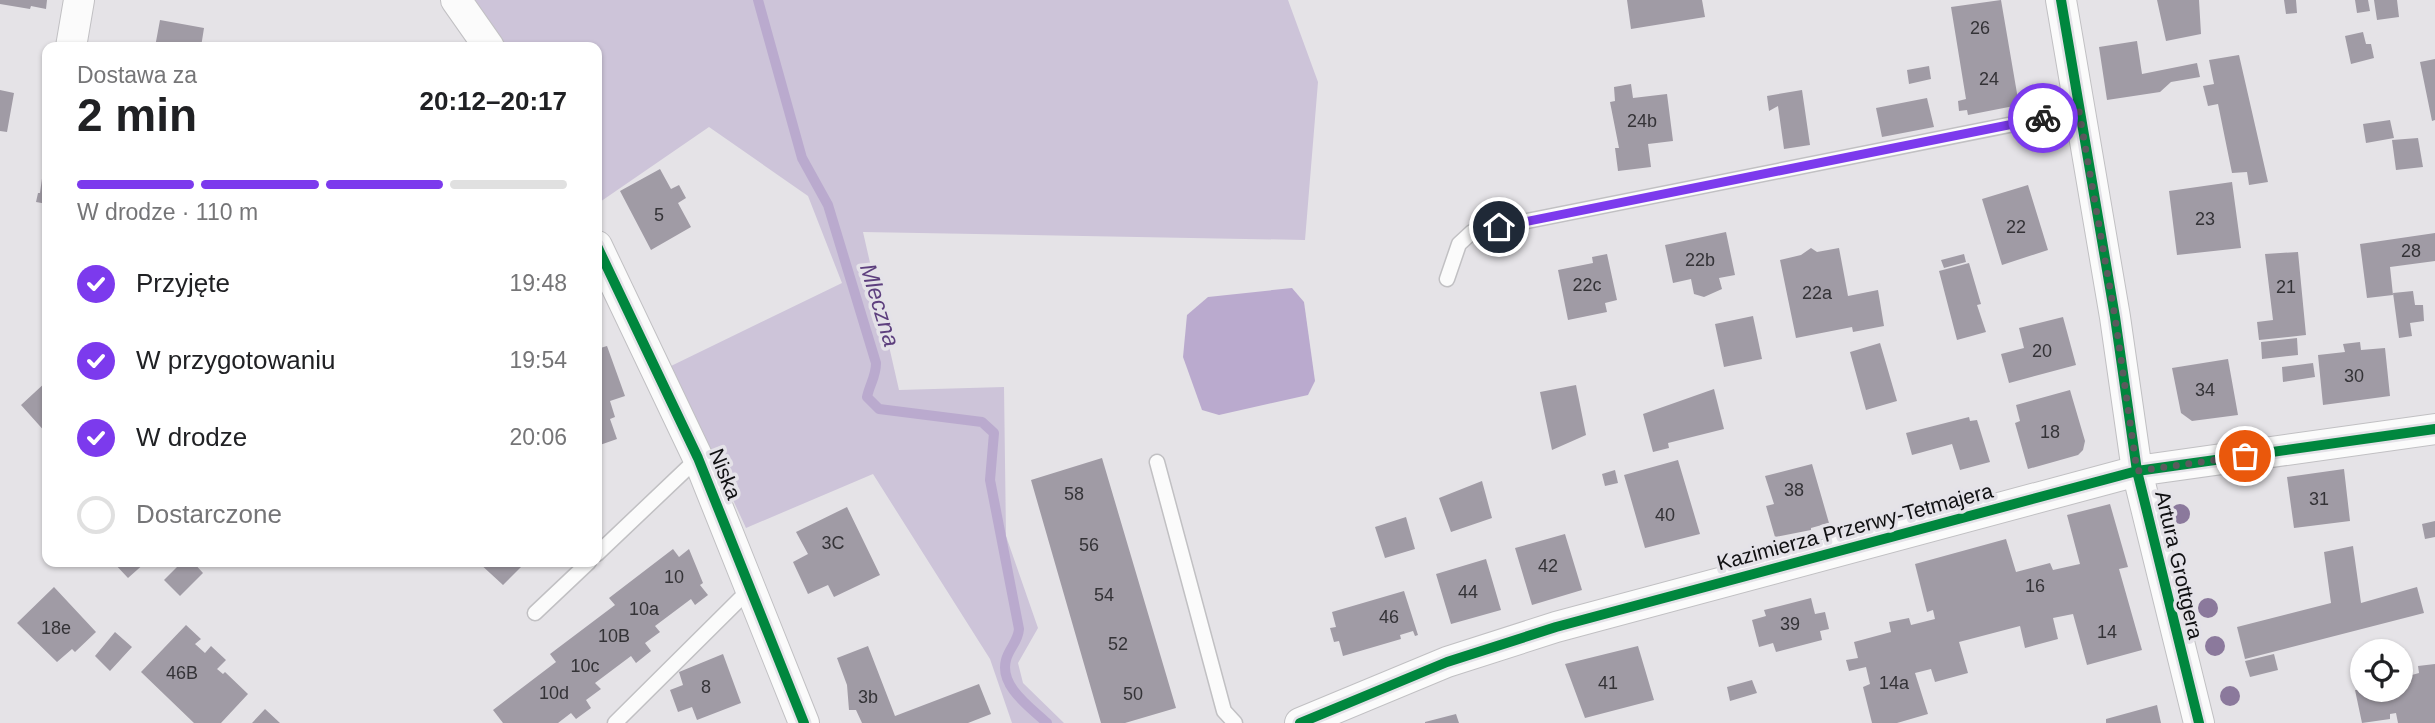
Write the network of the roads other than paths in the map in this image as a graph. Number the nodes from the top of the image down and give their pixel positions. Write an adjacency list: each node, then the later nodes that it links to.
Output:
1 (79, 0): 4 (street)
2 (456, 0): 5 (street)
3 (2060, 0): 6 (street, Artura Grottgera)
4 (72, 42)
5 (485, 42)
6 (2079, 111): 8 (lane); 12 (street, Artura Grottgera)
7 (602, 256): 10 (street, Niska)
8 (1447, 279)
9 (2435, 429): 12 (street, Kazimierza Przerwy-Tetmajera)
10 (698, 458): 13 (lane); 15 (street, Niska)
11 (1157, 461): 19 (lane)
12 (2137, 471): 20 (street, Kazimierza Przerwy-Tetmajera); 21 (street, Artura Grottgera)
13 (602, 549)
14 (584, 567): 16 (lane)
15 (749, 590): 17 (lane); 18 (street, Niska)
16 (535, 613)
17 (615, 723)
18 (804, 723)
19 (1235, 723)
20 (1300, 723)
21 (2199, 723)

